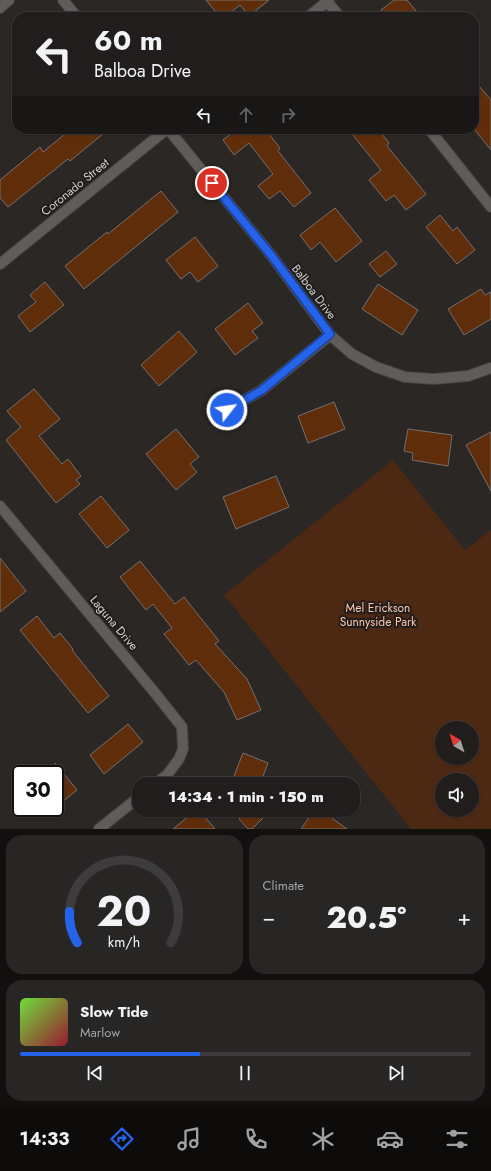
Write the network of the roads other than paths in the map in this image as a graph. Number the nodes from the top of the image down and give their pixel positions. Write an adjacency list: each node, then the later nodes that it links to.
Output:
1 (9, 0): 4 (street)
2 (63, 0): 5 (street)
3 (327, 0): 6 (street); 7 (street)
4 (0, 8)
5 (73, 12)
6 (314, 12)
7 (336, 12)
8 (161, 134): 12 (street, Coronado Street)
9 (171, 134): 13 (street, Balboa Drive)
10 (433, 134): 11 (street)
11 (491, 207)
12 (0, 264)
13 (330, 334): 14 (street, Balboa Drive); 15 (street)
14 (491, 368)
15 (227, 410)
16 (2, 512): 17 (street, Laguna Drive)
17 (163, 777)
18 (132, 803): 19 (street)
19 (100, 829)

